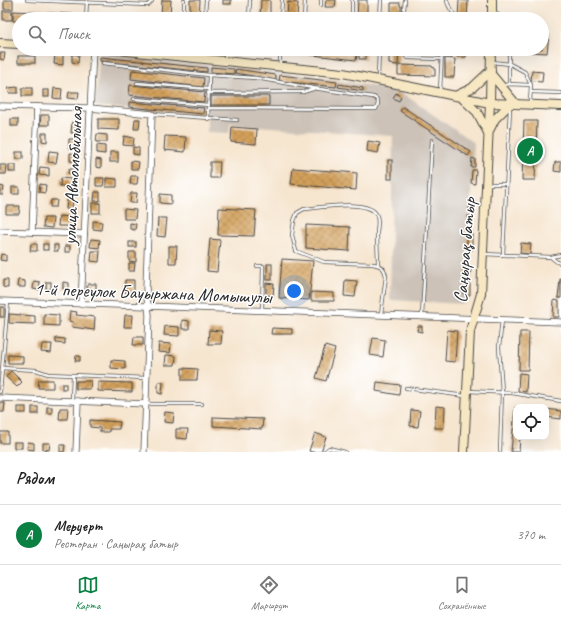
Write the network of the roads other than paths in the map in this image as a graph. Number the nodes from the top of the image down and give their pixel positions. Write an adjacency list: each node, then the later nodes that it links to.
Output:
1 (27, 0): 14 (lane)
2 (152, 0): 16 (lane)
3 (184, 0): 20 (lane)
4 (206, 0): 21 (lane)
5 (250, 0): 22 (lane)
6 (282, 0): 23 (lane)
7 (305, 0): 24 (lane)
8 (321, 0): 17 (lane)
9 (352, 0): 25 (lane)
10 (381, 0): 26 (lane)
11 (405, 0): 27 (lane)
12 (448, 0): 28 (lane)
13 (492, 0): 18 (street)
14 (59, 1): 15 (lane)
15 (87, 2): 16 (lane); 19 (lane)
16 (108, 2)
17 (321, 5)
18 (492, 9): 29 (lane)
19 (86, 12)
20 (184, 12)
21 (205, 12)
22 (249, 12)
23 (282, 12)
24 (304, 12)
25 (352, 12)
26 (380, 12)
27 (404, 12)
28 (452, 12)
29 (495, 12)
30 (0, 43): 31 (street)
31 (12, 44)
32 (93, 56): 65 (street, улица Автомобильная)
33 (206, 56): 43 (street)
34 (280, 56): 43 (lane)
35 (379, 56): 46 (lane)
36 (406, 56): 40 (lane)
37 (441, 56): 40 (lane)
38 (491, 56): 44 (street, Саңырақ батыр)
39 (509, 56): 42 (lane)
40 (441, 59): 54 (lane)
41 (103, 64): 45 (lane)
42 (510, 64): 44 (lane); 48 (lane); 49 (lane)
43 (280, 66): 46 (street)
44 (491, 68): 50 (street); 56 (street); 58 (street, Саңырақ батыр)
45 (208, 75): 51 (lane); 52 (lane)
46 (378, 80): 54 (street)
47 (136, 83): 52 (lane)
48 (509, 84): 49 (lane); 50 (lane)
49 (531, 85): 53 (lane)
50 (501, 87): 59 (street)
51 (313, 88): 52 (lane); 62 (lane)
52 (208, 91): 62 (lane)
53 (531, 92): 55 (lane); 60 (lane)
54 (440, 93): 56 (street)
55 (561, 93)
56 (458, 97): 58 (street); 69 (street)
57 (134, 99): 62 (lane)
58 (490, 103): 59 (street); 69 (street, Саңырақ батыр)
59 (513, 104): 60 (street); 69 (street); 72 (lane)
60 (530, 105): 63 (street)
61 (0, 106): 64 (street)
62 (209, 106): 67 (lane)
63 (561, 106)
64 (37, 107): 65 (street); 74 (street)
65 (90, 108): 66 (street); 75 (street, улица Автомобильная)
66 (152, 114): 67 (lane); 86 (street)
67 (208, 119): 68 (lane)
68 (237, 120)
69 (488, 134): 71 (street, Саңырақ батыр)
70 (432, 140): 89 (lane)
71 (486, 184): 72 (lane); 76 (street, Саңырақ батыр)
72 (506, 184): 77 (lane)
73 (0, 231): 74 (street)
74 (32, 232): 75 (street)
75 (84, 234): 85 (street, улица Автомобильная)
76 (482, 254): 77 (lane); 90 (street, Саңырақ батыр)
77 (502, 255): 79 (lane)
78 (561, 255): 79 (lane)
79 (552, 257): 80 (lane)
80 (561, 263)
81 (378, 265): 81 (lane); 88 (lane)
82 (257, 266): 87 (lane)
83 (0, 301): 84 (street, 1-й переулок Бауыржана Момышулы)
84 (8, 302): 85 (street, 1-й переулок Бауыржана Момышулы); 93 (lane)
85 (81, 304): 86 (street, 1-й переулок Бауыржана Момышулы)
86 (147, 306): 87 (street, 1-й переулок Бауыржана Момышулы); 95 (street)
87 (262, 310): 88 (street, 1-й переулок Бауыржана Момышулы)
88 (381, 315): 89 (street, 1-й переулок Бауыржана Момышулы)
89 (422, 317): 90 (street, 1-й переулок Бауыржана Момышулы)
90 (474, 319): 91 (street); 99 (street, Саңырақ батыр)
91 (502, 320): 92 (street); 98 (lane)
92 (561, 322)
93 (2, 368): 94 (lane); 97 (lane)
94 (73, 375): 95 (lane); 101 (lane)
95 (147, 378): 103 (street)
96 (406, 388): 99 (lane)
97 (0, 392)
98 (502, 392): 99 (lane); 102 (lane); 105 (lane)
99 (468, 393): 110 (street, Саңырақ батыр)
100 (0, 398): 101 (street)
101 (75, 401): 103 (street); 106 (street)
102 (561, 401)
103 (146, 404): 104 (lane); 107 (street)
104 (202, 404)
105 (500, 450)
106 (76, 452)
107 (144, 452)
108 (324, 452): 109 (lane)
109 (345, 452)
110 (464, 452)

